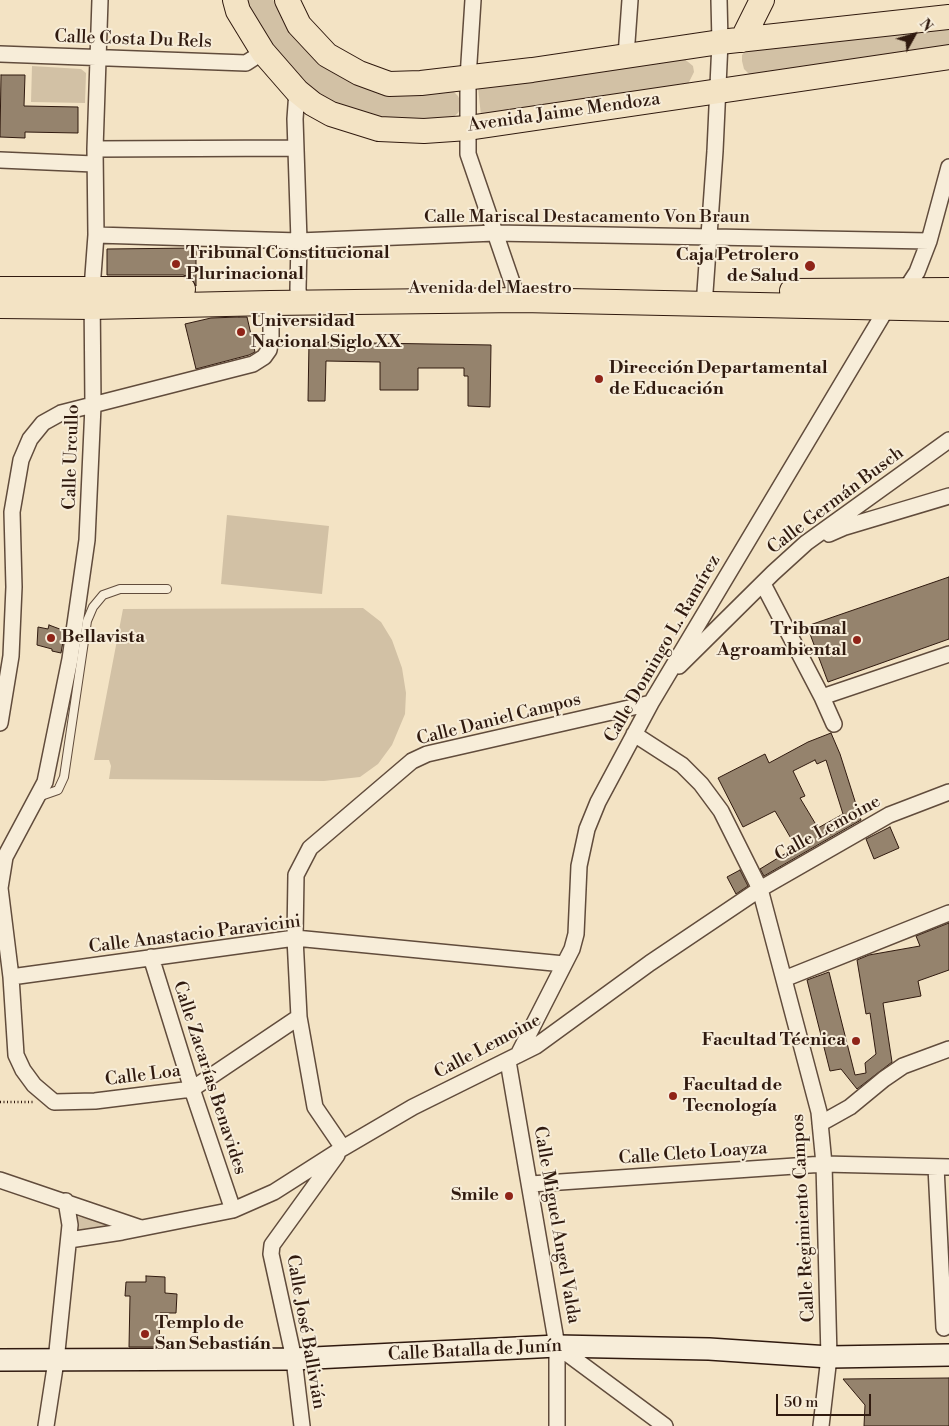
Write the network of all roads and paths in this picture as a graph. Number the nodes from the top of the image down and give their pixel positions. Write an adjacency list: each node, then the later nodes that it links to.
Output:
1 (100, 0): 14 (street, Calle Urcullo)
2 (235, 0): 10 (main road, Avenida Jaime Mendoza)
3 (287, 0): 15 (main road)
4 (473, 0): 15 (street)
5 (630, 0): 12 (street)
6 (719, 0): 9 (street)
7 (762, 0): 9 (main road)
8 (949, 17): 9 (main road)
9 (731, 41): 12 (main road); 17 (street)
10 (263, 52): 14 (street, Calle Costa Du Rels); 16 (main road, Avenida Jaime Mendoza)
11 (0, 54): 14 (street, Calle Costa Du Rels)
12 (626, 56): 15 (main road)
13 (949, 57): 17 (main road, Avenida Jaime Mendoza)
14 (97, 58): 20 (street, Calle Urcullo)
15 (468, 78): 18 (street)
16 (297, 90): 18 (main road, Avenida Jaime Mendoza); 19 (street)
17 (716, 92): 18 (main road, Avenida Jaime Mendoza); 25 (street)
18 (468, 128): 23 (street)
19 (296, 148): 20 (street); 26 (street)
20 (94, 157): 21 (street); 24 (street, Calle Urcullo)
21 (0, 160)
22 (949, 167): 27 (street, Calle Domingo L. Ramírez)
23 (495, 233): 25 (street, Calle Mariscal Destacamento Von Braun); 26 (street, Calle Mariscal Destacamento Von Braun); 32 (street)
24 (96, 236): 26 (street, Calle Mariscal Destacamento Von Braun); 34 (street, Calle Urcullo)
25 (708, 236): 27 (street, Calle Mariscal Destacamento Von Braun); 31 (street)
26 (299, 241): 33 (street)
27 (929, 241): 29 (street, Calle Domingo L. Ramírez)
28 (0, 289): 34 (main road, Avenida del Maestro)
29 (906, 290): 30 (main road, Avenida del Maestro); 31 (main road, Avenida del Maestro); 37 (street, Calle Domingo L. Ramírez)
30 (949, 290)
31 (705, 292): 32 (main road, Avenida del Maestro)
32 (517, 294): 33 (main road, Avenida del Maestro); 37 (main road, Avenida del Maestro)
33 (299, 296): 34 (main road, Avenida del Maestro); 35 (main road, Avenida del Maestro)
34 (92, 298): 35 (main road, Avenida del Maestro); 36 (main road, Avenida del Maestro); 39 (street, Calle Urcullo)
35 (271, 303): 39 (street)
36 (0, 306)
37 (887, 308): 38 (main road, Avenida del Maestro); 47 (street, Calle Domingo L. Ramírez)
38 (949, 308)
39 (93, 406): 42 (street); 54 (street, Calle Urcullo)
40 (949, 440): 43 (street, Calle Germán Busch)
41 (949, 496): 43 (street)
42 (6, 513): 50 (street)
43 (806, 543): 44 (street, Calle Germán Busch)
44 (763, 584): 47 (street, Calle Germán Busch); 48 (street)
45 (167, 589): 54 (lane)
46 (949, 654): 48 (street)
47 (664, 681): 49 (street, Calle Domingo L. Ramírez)
48 (822, 697): 51 (street)
49 (651, 703): 52 (street, Calle Domingo L. Ramírez); 58 (street, Calle Daniel Campos)
50 (0, 723)
51 (834, 724)
52 (634, 734): 55 (street, Calle Regimiento Campos); 60 (street, Calle Domingo L. Ramírez)
53 (949, 792): 55 (street, Calle Lemoine)
54 (36, 798): 56 (street, Calle Urcullo)
55 (760, 889): 62 (street, Calle Regimiento Campos); 65 (street, Calle Lemoine)
56 (1, 903): 61 (street, Calle Urcullo)
57 (949, 913): 62 (street)
58 (295, 938): 59 (street, Calle Anastacio Paravicini); 60 (street, Calle Anastacio Paravicini); 63 (street, Calle Daniel Campos)
59 (151, 957): 61 (street, Calle Anastacio Paravicini); 66 (street, Calle Zacarías Benavides)
60 (564, 964): 65 (street, Calle Domingo L. Ramírez)
61 (11, 977): 68 (street, Calle Urcullo)
62 (784, 979): 69 (street, Calle Regimiento Campos)
63 (298, 1017): 66 (street, Calle Loa); 70 (street, Calle Daniel Campos)
64 (949, 1049): 69 (street)
65 (513, 1058): 70 (street, Calle Lemoine); 74 (street, Calle Miguel Angel Valda)
66 (192, 1089): 68 (street, Calle Loa); 77 (street, Calle Zacarías Benavides)
67 (0, 1102): 68 (path)
68 (54, 1102)
69 (820, 1123): 71 (street, Calle Regimiento Campos)
70 (342, 1148): 75 (street, Calle Lemoine); 78 (street, Calle José Ballivián)
71 (824, 1164): 72 (street, Calle Cleto Loayza); 74 (street, Calle Cleto Loayza); 84 (street, Calle Regimiento Campos)
72 (943, 1167): 81 (street)
73 (0, 1180): 76 (street)
74 (531, 1184): 82 (street, Calle Miguel Angel Valda)
75 (274, 1192): 77 (street, Calle Lemoine); 78 (street)
76 (66, 1202): 79 (street); 80 (street)
77 (232, 1210): 79 (street, Calle Lemoine)
78 (293, 1216): 85 (street, Calle José Ballivián)
79 (141, 1228): 80 (street, Calle Lemoine)
80 (69, 1240): 87 (street)
81 (944, 1328)
82 (557, 1346): 84 (main road, Calle Batalla de Junín); 85 (main road, Calle Batalla de Junín); 90 (street, Calle Miguel Angel Valda); 91 (street)
83 (949, 1355): 84 (main road, Calle Batalla de Junín)
84 (829, 1357): 92 (street, Calle Regimiento Campos)
85 (294, 1359): 87 (main road, Calle Batalla de Junín); 89 (street, Calle José Ballivián)
86 (0, 1360): 87 (main road, Calle Batalla de Junín)
87 (56, 1360): 88 (street)
88 (46, 1426)
89 (302, 1426)
90 (557, 1426)
91 (665, 1426)
92 (821, 1426)

